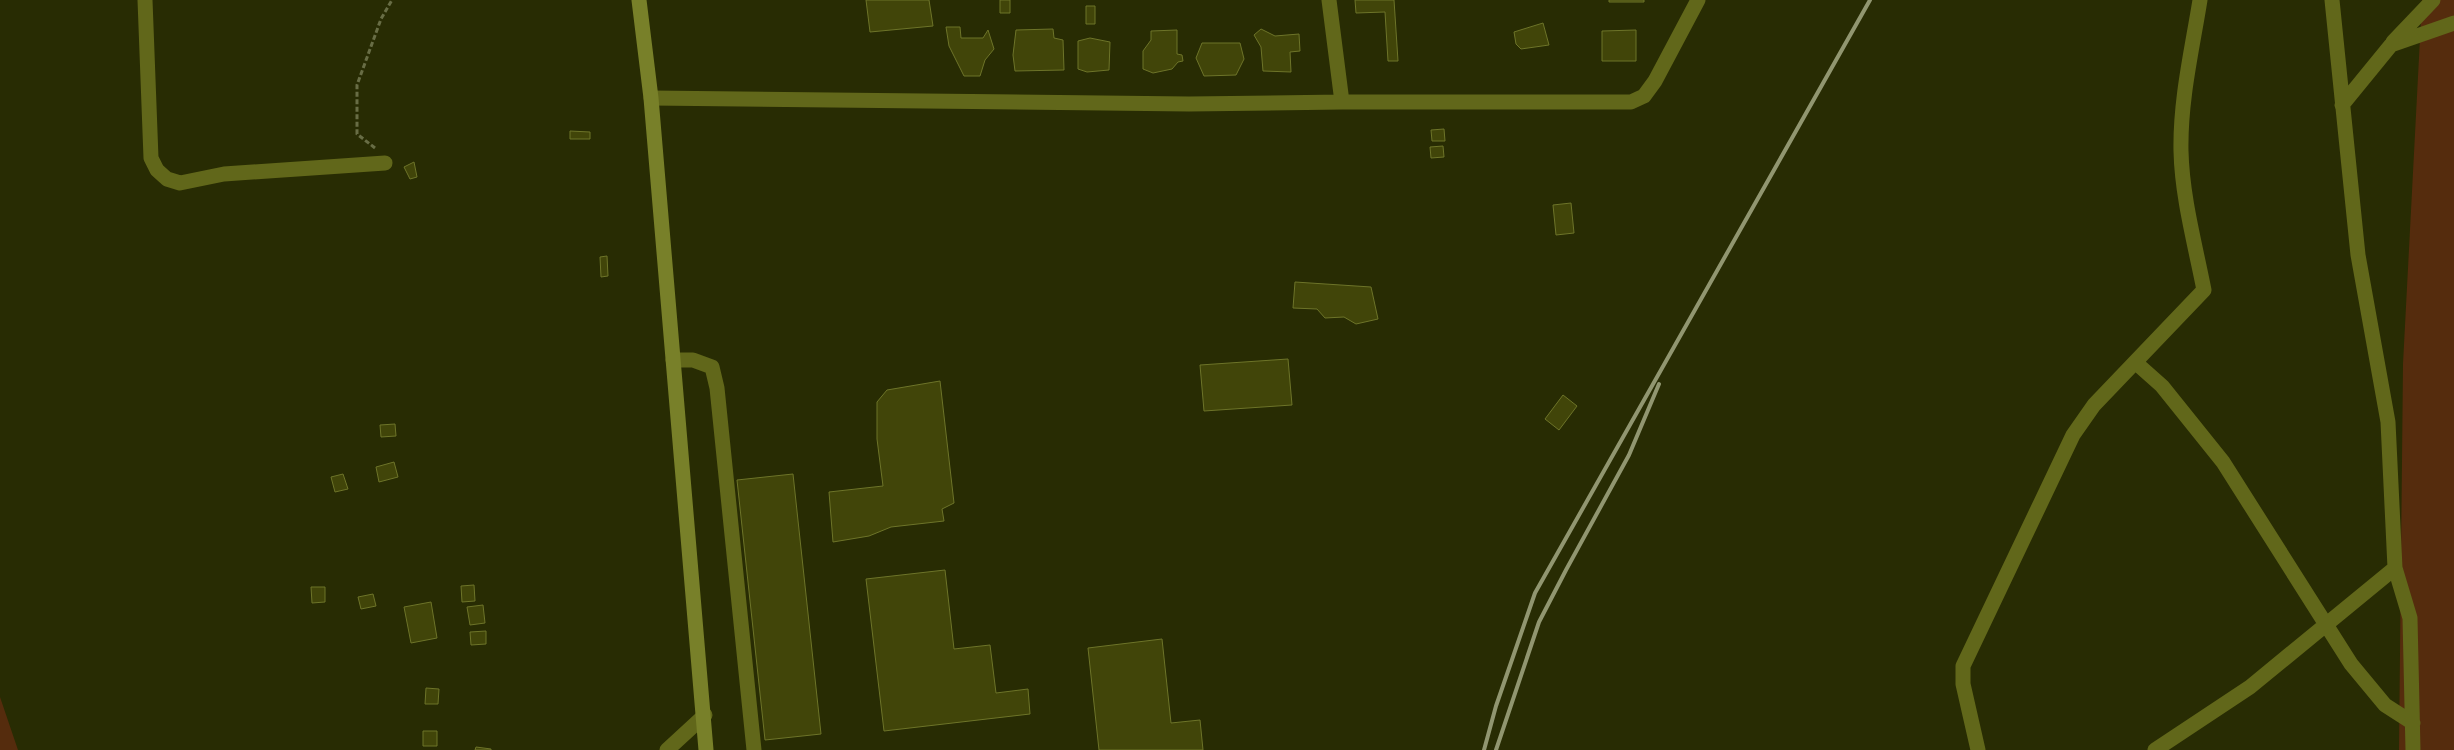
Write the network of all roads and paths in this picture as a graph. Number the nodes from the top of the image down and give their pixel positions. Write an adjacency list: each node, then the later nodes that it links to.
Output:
1 (145, 0): 14 (street)
2 (392, 0): 14 (path)
3 (639, 0): 11 (main road)
4 (1329, 0): 12 (street)
5 (1698, 0): 12 (street)
6 (2200, 0): 16 (street)
7 (2332, 0): 13 (street)
8 (2433, 0): 10 (street)
9 (2454, 23): 10 (street)
10 (2391, 45): 13 (street)
11 (650, 98): 12 (street); 15 (main road)
12 (1342, 102)
13 (2342, 105): 17 (street)
14 (385, 163)
15 (673, 360): 19 (main road); 23 (street)
16 (2135, 362): 18 (street); 24 (street)
17 (2395, 568): 18 (street); 20 (street)
18 (2326, 624): 20 (street); 25 (street)
19 (704, 715): 21 (street); 22 (main road)
20 (2413, 723): 26 (street)
21 (667, 750)
22 (706, 750)
23 (754, 750)
24 (1978, 750)
25 (2155, 750)
26 (2413, 750)

